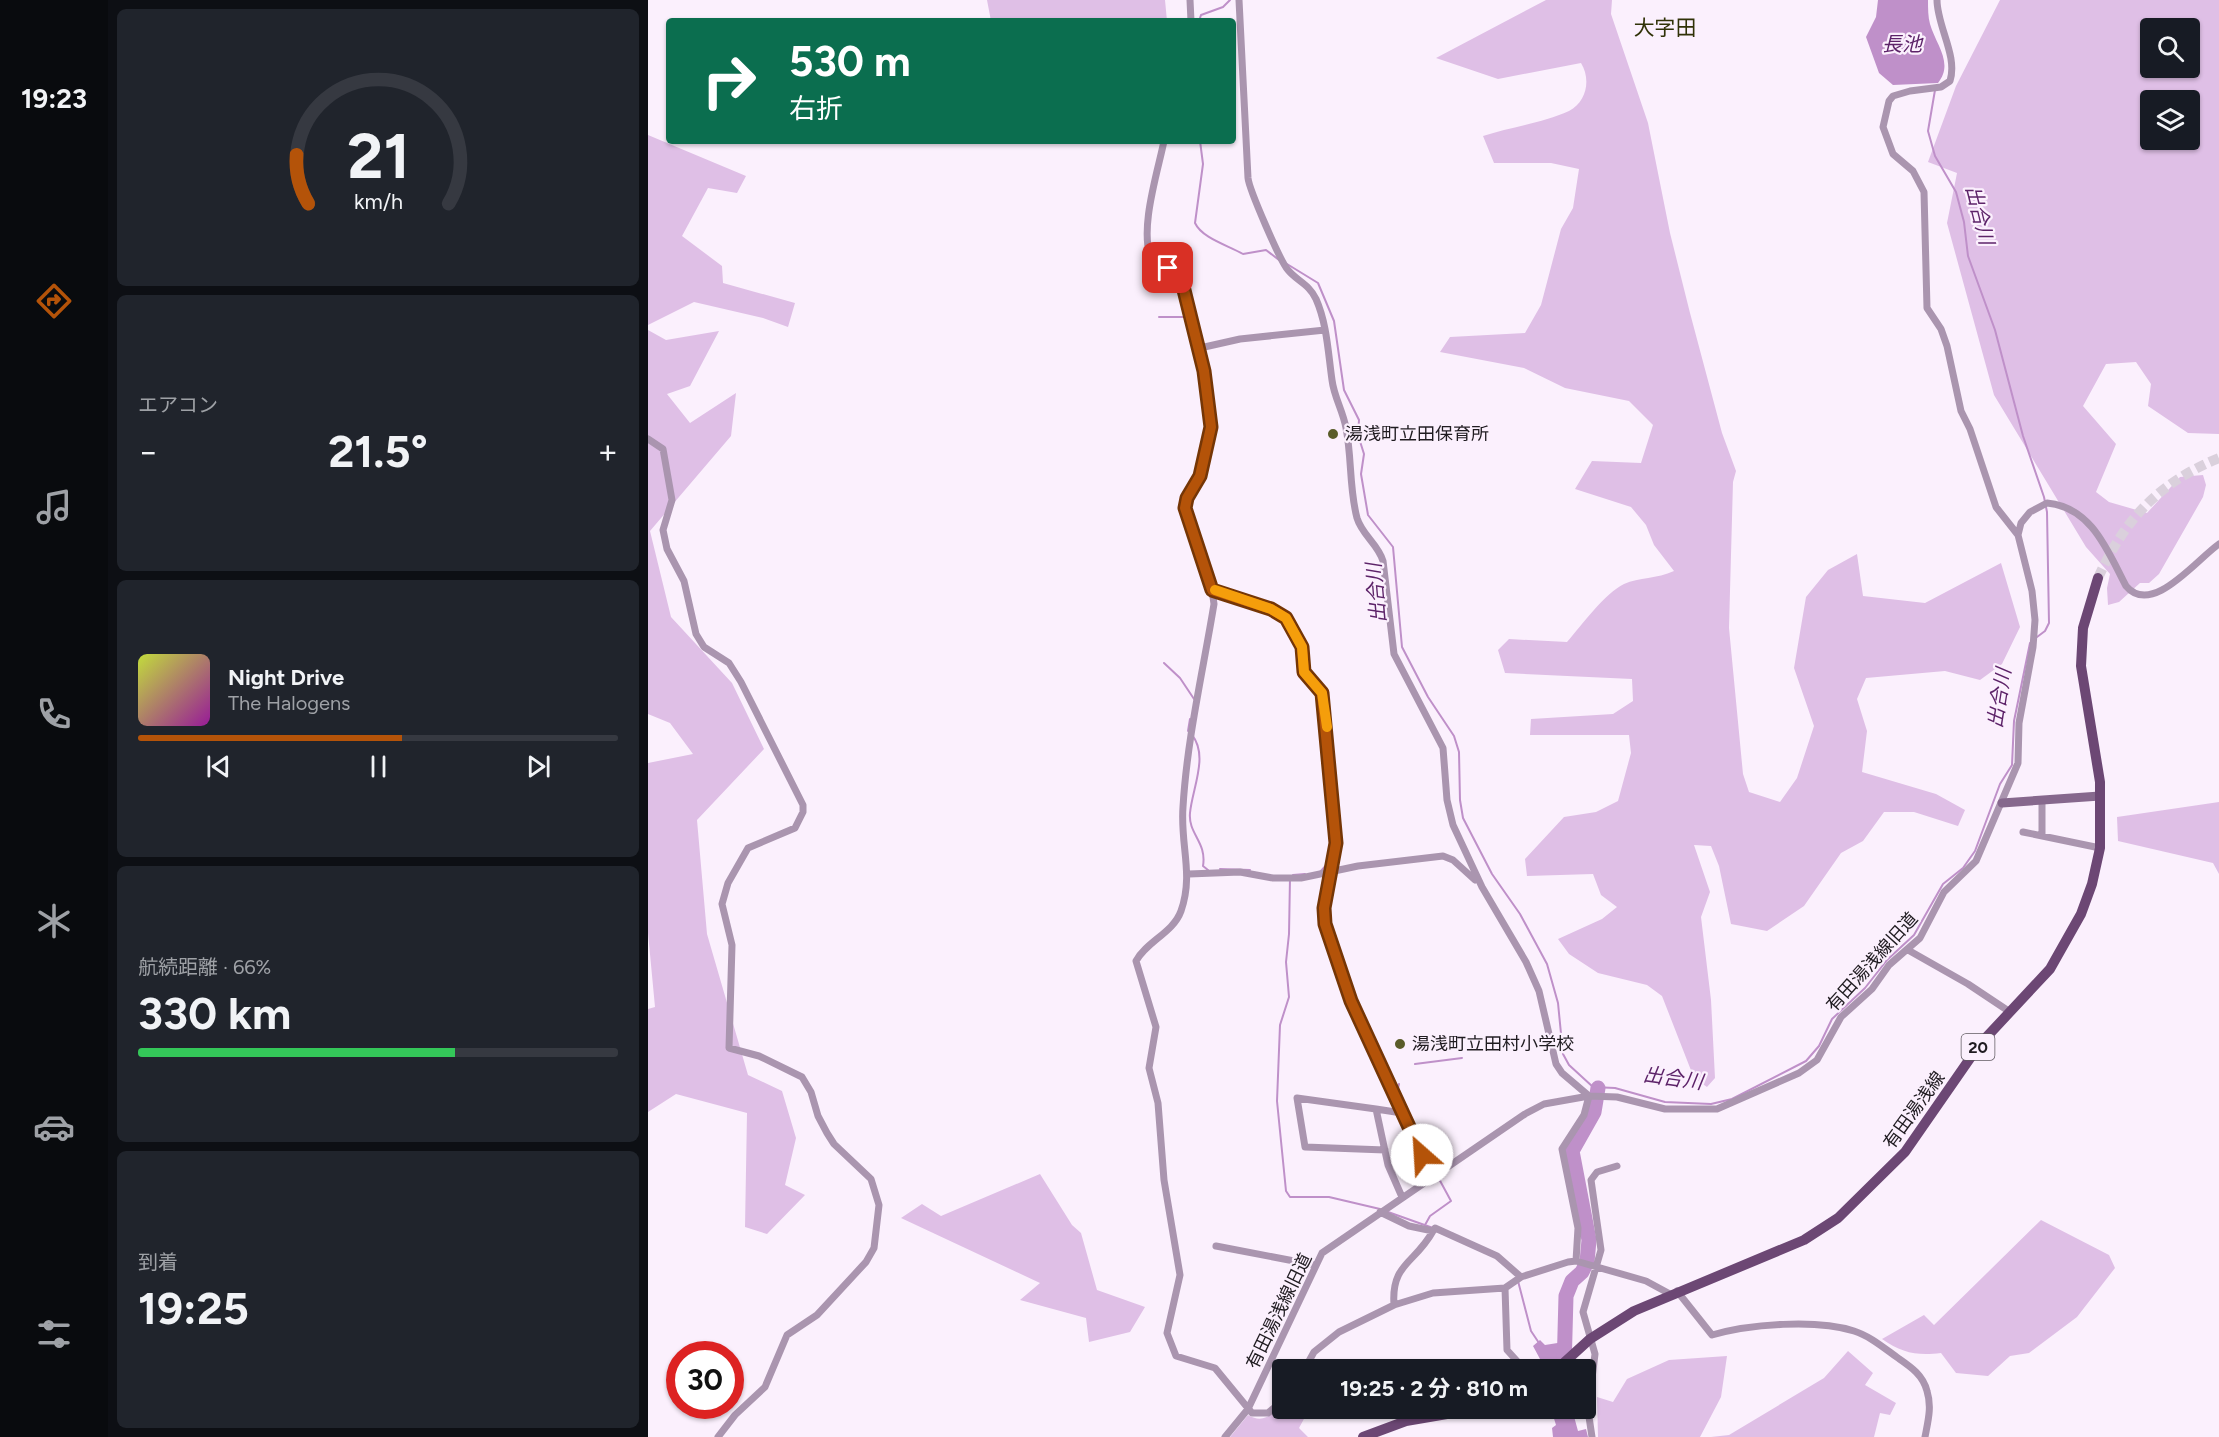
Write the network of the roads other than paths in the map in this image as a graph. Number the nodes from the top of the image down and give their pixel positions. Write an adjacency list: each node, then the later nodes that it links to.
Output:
1 (1190, 0): 4 (street)
2 (1239, 0): 6 (street)
3 (1937, 0): 9 (street)
4 (1191, 18)
5 (1163, 144): 7 (street)
6 (1325, 330): 7 (street); 21 (street)
7 (1200, 348): 12 (street)
8 (648, 439): 48 (street)
9 (2018, 535): 10 (street); 15 (street, 有田湯浅線旧道)
10 (2219, 544)
11 (2098, 578): 13 (main road, 有田湯浅線 / 20)
12 (1212, 590): 19 (street); 20 (street)
13 (2100, 796): 14 (street); 18 (main road, 有田湯浅線 / 20)
14 (2042, 800): 15 (street); 17 (street)
15 (2002, 803): 22 (street, 有田湯浅線旧道)
16 (2023, 832): 17 (street)
17 (2042, 835): 18 (street)
18 (2100, 848): 23 (main road, 有田湯浅線 / 20)
19 (1331, 872): 20 (street); 21 (street); 26 (street)
20 (1189, 874): 46 (street)
21 (1482, 887): 24 (street)
22 (1908, 950): 23 (street); 24 (street, 有田湯浅線旧道)
23 (2010, 1012): 39 (main road, 有田湯浅線 / 20)
24 (1589, 1096): 29 (street, 有田湯浅線旧道); 34 (street)
25 (1376, 1109): 26 (street); 27 (street); 27 (street)
26 (1402, 1113): 29 (street)
27 (1385, 1150): 30 (street)
28 (1617, 1167): 36 (street)
29 (1433, 1175): 30 (street, 有田湯浅線旧道)
30 (1402, 1197): 31 (street, 有田湯浅線旧道)
31 (1380, 1212): 32 (street); 35 (street, 有田湯浅線旧道)
32 (1433, 1231): 37 (street); 40 (street)
33 (1216, 1246): 35 (street)
34 (1576, 1261): 36 (street); 37 (street)
35 (1315, 1265): 46 (street, 有田湯浅線旧道)
36 (1598, 1267): 39 (street); 41 (street)
37 (1521, 1277): 38 (street)
38 (1505, 1288): 40 (street); 43 (street)
39 (1673, 1293): 41 (main road, 有田湯浅線 / 20); 52 (street)
40 (1394, 1305): 42 (street)
41 (1590, 1339): 44 (main road, 有田湯浅線 / 20); 51 (street)
42 (1310, 1359)
43 (1514, 1359)
44 (1569, 1359)
45 (1272, 1408): 46 (street)
46 (1248, 1409): 49 (street, 有田湯浅線旧道)
47 (1418, 1419): 50 (main road)
48 (718, 1437)
49 (1225, 1437)
50 (1364, 1437)
51 (1592, 1437)
52 (1925, 1437)

